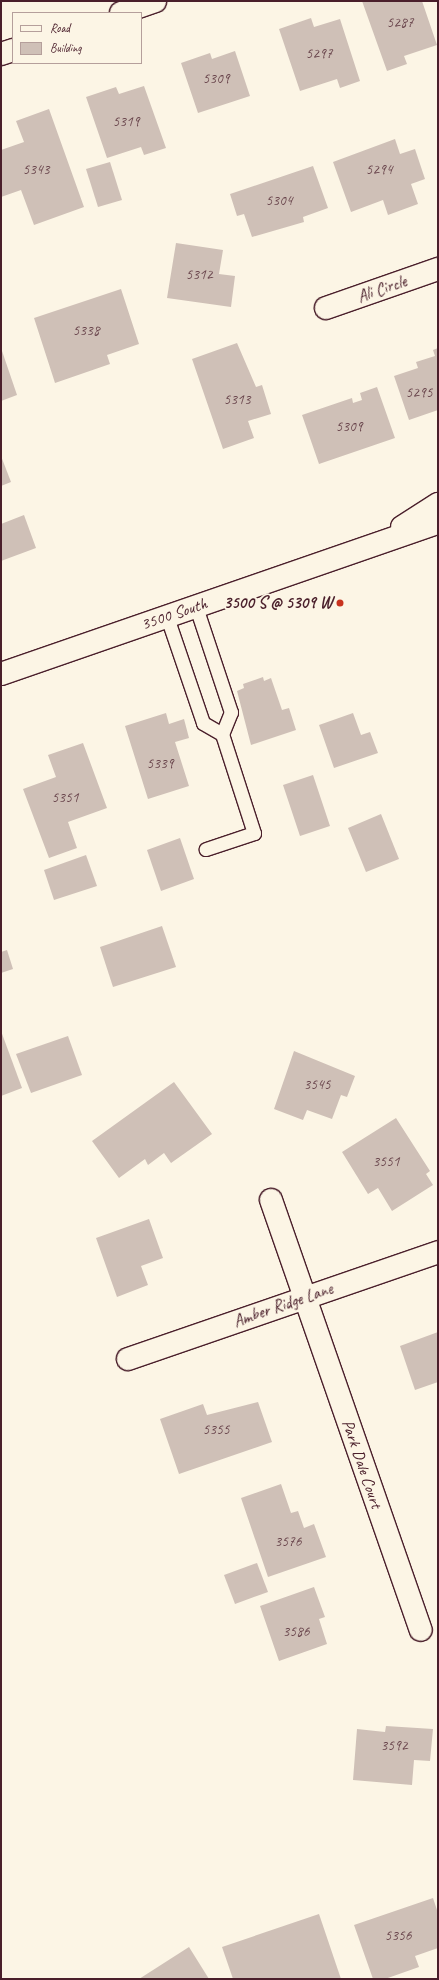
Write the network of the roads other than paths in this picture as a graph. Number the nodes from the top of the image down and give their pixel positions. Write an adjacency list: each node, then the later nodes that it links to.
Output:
1 (155, 1): 2 (street)
2 (124, 12)
3 (12, 50): 4 (street)
4 (1, 54)
5 (438, 269): 6 (street, Ali Circle)
6 (326, 308)
7 (438, 504): 9 (street)
8 (438, 523): 9 (street, 3500 South)
9 (372, 546): 10 (street, 3500 South)
10 (196, 607): 11 (street, 3500 South); 13 (lane)
11 (167, 617): 12 (street, 3500 South); 13 (lane)
12 (1, 674)
13 (222, 734): 14 (lane)
14 (206, 849)
15 (271, 1200): 17 (street, Park Dale Court)
16 (438, 1252): 17 (street, Amber Ridge Lane)
17 (304, 1298): 18 (street, Amber Ridge Lane); 19 (street, Park Dale Court)
18 (128, 1359)
19 (421, 1630)

